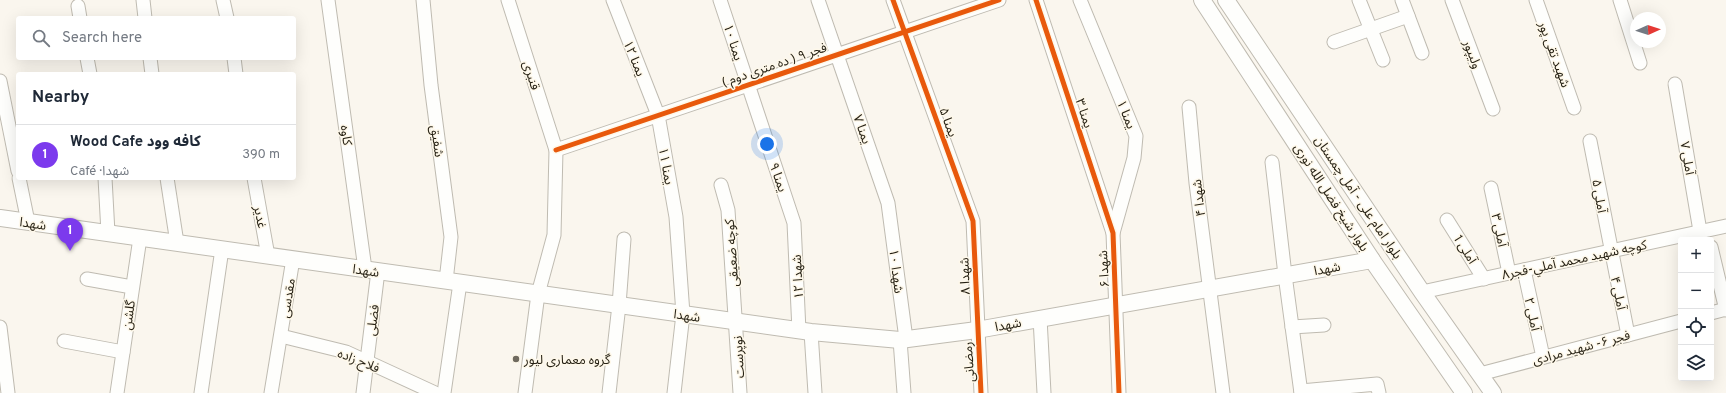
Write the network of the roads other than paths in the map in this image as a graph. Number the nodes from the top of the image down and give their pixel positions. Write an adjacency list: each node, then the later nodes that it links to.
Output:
1 (143, 0): 21 (street)
2 (223, 0): 22 (street)
3 (328, 0): 76 (street, کاوه)
4 (423, 0): 82 (street, شفیق)
5 (508, 0): 48 (street, قنبری)
6 (613, 0): 46 (street, یمنا ۱۲)
7 (720, 0): 42 (street, یمنا ۱۰)
8 (818, 0): 29 (street, یمنا ۷)
9 (893, 0): 26 (street, یمنا ۵)
10 (999, 0): 26 (street, فجر ۹ ( ده متری دوم ))
11 (1036, 0): 65 (street, یمنا ۳)
12 (1080, 0): 65 (street, یمنا ۱)
13 (1202, 0): 30 (main road, بلوار شیخ فضل الله نوری)
14 (1213, 0): 24 (main road)
15 (1226, 0): 24 (main road, بلوار امام علی - آمل چمستان)
16 (1359, 0): 25 (street)
17 (1402, 0): 23 (street)
18 (1452, 0): 44 (street, ولیپور)
19 (1536, 0): 45 (street, شهید تقی پور)
20 (1620, 0): 35 (street)
21 (145, 16)
22 (227, 16)
23 (1408, 16): 25 (street); 28 (street)
24 (1238, 17): 39 (main road, بلوار امام علی - آمل چمستان)
25 (1371, 29): 27 (street); 34 (street)
26 (904, 32): 29 (street, فجر ۹ ( ده متری دوم )); 60 (street, یمنا ۵)
27 (1334, 42)
28 (1422, 53)
29 (837, 55): 42 (street, فجر ۹ ( ده متری دوم )); 57 (street, یمنا ۷)
30 (1238, 55): 39 (main road); 75 (main road, بلوار شیخ فضل الله نوری)
31 (87, 60): 36 (street)
32 (150, 60): 37 (street)
33 (234, 60): 38 (street)
34 (1383, 60)
35 (1640, 63)
36 (90, 72)
37 (152, 72)
38 (236, 72)
39 (1278, 77): 85 (main road, بلوار امام علی - آمل چمستان)
40 (0, 81): 49 (street)
41 (1675, 84): 66 (street, آملی ۷)
42 (748, 85): 46 (street, فجر ۹ ( ده متری دوم )); 62 (street, یمنا ۹)
43 (1189, 107): 84 (street, شهدا ۴)
44 (1493, 108)
45 (1574, 108)
46 (658, 115): 48 (street, فجر ۹ ( ده متری دوم )); 91 (street, یمنا ۱۱)
47 (1590, 141): 71 (street, آملی ۵)
48 (556, 150): 86 (street)
49 (16, 161)
50 (1272, 162): 79 (street)
51 (19, 180): 61 (street)
52 (105, 180): 64 (street)
53 (167, 180): 69 (street)
54 (254, 180): 72 (street, غدیر)
55 (721, 185): 93 (street, کوچه ضعیقی)
56 (1491, 188): 78 (street, آملی ۳)
57 (888, 203): 102 (street, شهدا ۱۰)
58 (0, 218): 61 (main road, شهدا)
59 (1447, 220): 81 (street, آملی 1)
60 (973, 221): 98 (street, شهدا ۸)
61 (28, 222): 64 (main road, شهدا)
62 (794, 223): 99 (street, شهدا ۱۲)
63 (1726, 226): 66 (street, كوچه شهيد محمد آملي-فجر۸)
64 (108, 233): 67 (main road, شهدا)
65 (1113, 233): 88 (street, شهدا ۶)
66 (1706, 234): 71 (street, كوچه شهيد محمد آملي-فجر۸)
67 (140, 238): 69 (main road, شهدا); 83 (street, گلشن)
68 (624, 239): 87 (street)
69 (177, 243): 70 (main road, شهدا)
70 (222, 249): 72 (main road, شهدا); 111 (street)
71 (1610, 251): 77 (street, كوچه شهيد محمد آملي-فجر۸); 100 (street, آملی ۴)
72 (268, 256): 73 (main road, شهدا)
73 (293, 259): 76 (main road, شهدا); 101 (street, مقدسی)
74 (1714, 259): 89 (street)
75 (1372, 260): 79 (main road, شهدا); 127 (main road, بلوار شیخ فضل الله نوری)
76 (372, 270): 82 (main road, شهدا); 106 (street, فضلی)
77 (1524, 270): 78 (street, كوچه شهيد محمد آملي-فجر۸); 105 (street, آملی ۲)
78 (1510, 273): 81 (street, كوچه شهيد محمد آملي-فجر۸)
79 (1285, 275): 84 (main road, شهدا); 97 (street)
80 (87, 279): 83 (street)
81 (1484, 279): 85 (street, كوچه شهيد محمد آملي-فجر۸)
82 (453, 282): 86 (main road, شهدا); 115 (street, شفیق)
83 (132, 287): 104 (street, گلشن)
84 (1210, 288): 88 (main road, شهدا); 125 (street, شهدا ۴)
85 (1422, 292): 107 (main road, بلوار امام علی - آمل چمستان)
86 (538, 294): 87 (main road, شهدا); 116 (street)
87 (619, 305): 91 (main road, شهدا); 117 (street)
88 (1116, 305): 92 (main road, شهدا); 124 (street, شهدا ۶)
89 (1726, 309): 90 (street)
90 (1714, 311)
91 (683, 314): 93 (main road, شهدا); 118 (street, یمنا ۱۱)
92 (1040, 318): 98 (main road, شهدا); 123 (street)
93 (736, 322): 99 (main road, شهدا); 119 (street, نوپرست)
94 (1678, 322): 100 (street, فجر ۶- شهید مرادی)
95 (1324, 325): 97 (street)
96 (0, 327): 109 (street)
97 (1292, 327): 108 (street)
98 (977, 330): 102 (main road, شهدا); 122 (street, رمضانی)
99 (805, 331): 102 (main road, شهدا); 120 (street, شهدا ۱۲)
100 (1628, 335): 105 (street, فجر ۶- شهید مرادی)
101 (281, 336): 106 (street, فلاح زاده); 112 (street, مقدسی)
102 (903, 340): 121 (street, شهدا ۱۰)
103 (64, 341): 104 (street)
104 (123, 352): 110 (street, گلشن)
105 (1543, 358): 107 (street, فجر ۶- شهید مرادی)
106 (367, 362): 113 (street, فضلی); 114 (street, فلاح زاده)
107 (1480, 374): 128 (main road, بلوار امام علی - آمل چمستان)
108 (1301, 392): 126 (street)
109 (8, 393)
110 (117, 393)
111 (201, 393)
112 (271, 393)
113 (363, 393)
114 (434, 393)
115 (444, 393)
116 (525, 393)
117 (609, 393)
118 (674, 393)
119 (740, 393)
120 (815, 393)
121 (904, 393)
122 (981, 393)
123 (1044, 393)
124 (1119, 393)
125 (1223, 393)
126 (1379, 393)
127 (1464, 393)
128 (1493, 393)

